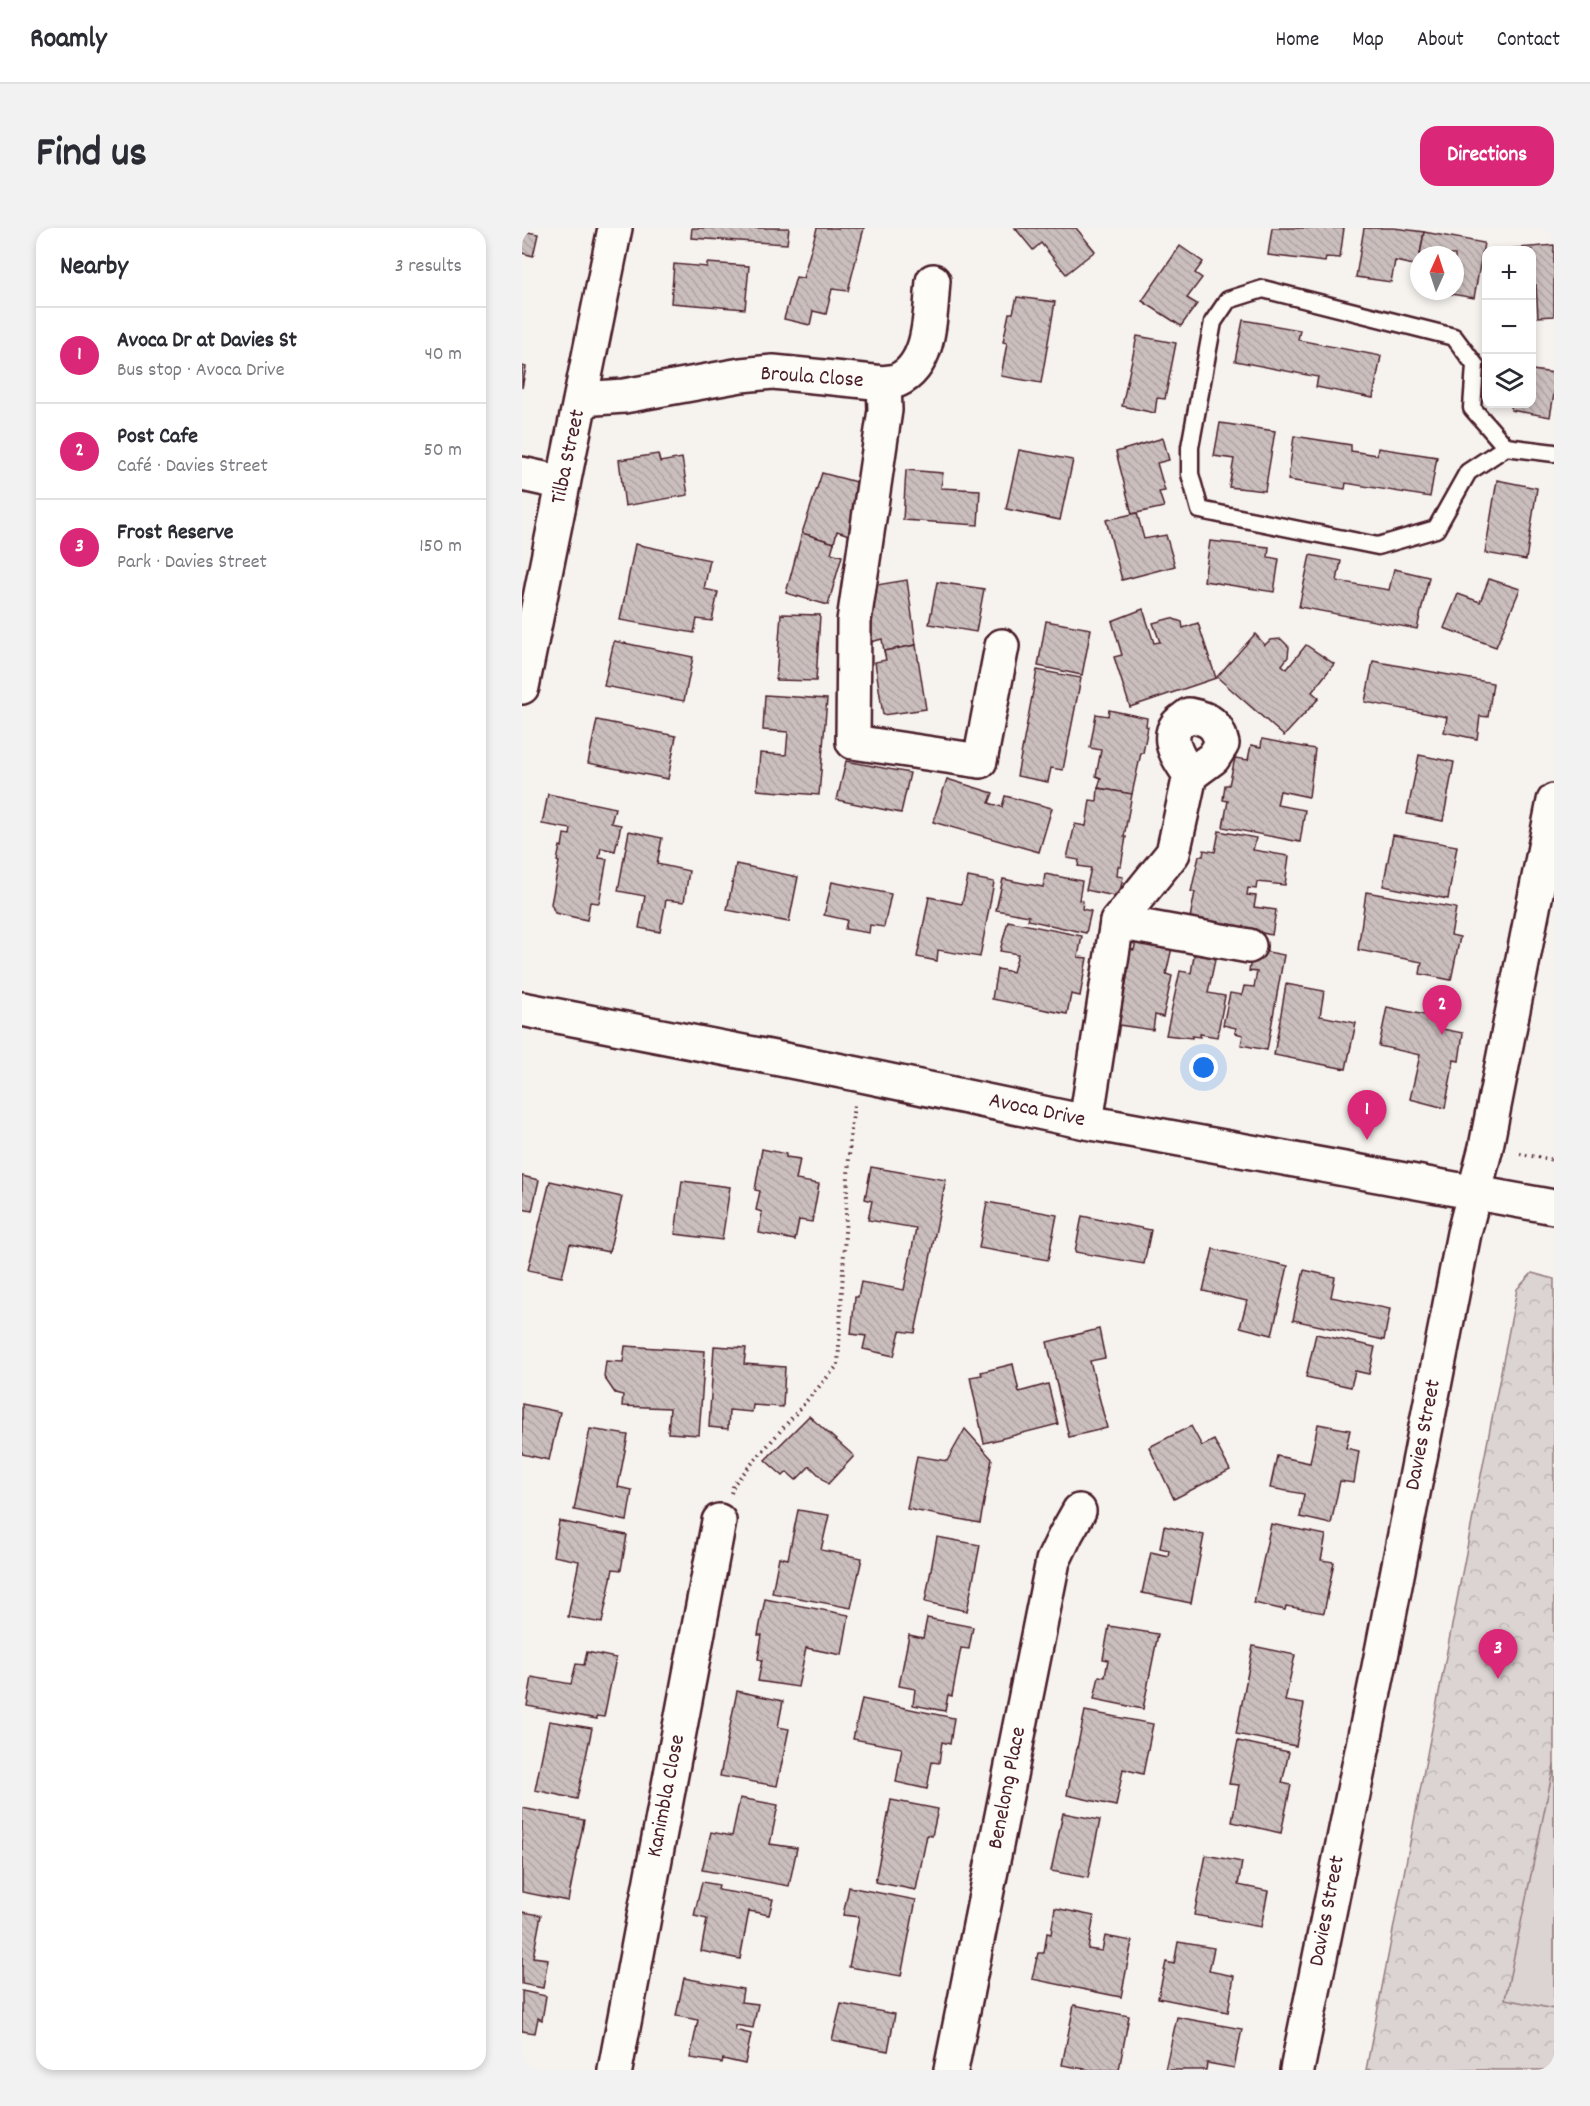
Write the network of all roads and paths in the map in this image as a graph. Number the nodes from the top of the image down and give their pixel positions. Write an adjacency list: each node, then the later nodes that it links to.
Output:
1 (615, 228): 4 (street, Tilba Street)
2 (933, 281): 3 (street, Broula Close)
3 (884, 383): 4 (street, Broula Close); 9 (street)
4 (581, 399): 8 (street, Tilba Street)
5 (1506, 447): 5 (lane); 6 (lane)
6 (1554, 453)
7 (522, 474): 8 (street)
8 (563, 483): 10 (street, Tilba Street)
9 (1002, 646)
10 (522, 687)
11 (1190, 775): 13 (street)
12 (1554, 801): 20 (street, Davies Street)
13 (1117, 922): 14 (street); 16 (street)
14 (1249, 946)
15 (522, 1009): 16 (street, Avoca Drive)
16 (1086, 1122): 20 (street, Avoca Drive)
17 (850, 1138): 23 (path)
18 (1520, 1154): 19 (path)
19 (1554, 1160)
20 (1476, 1191): 21 (street, Avoca Drive); 26 (street, Davies Street)
21 (1554, 1207)
22 (1079, 1511): 25 (street, Benelong Place)
23 (719, 1521): 24 (street, Kanimbla Close)
24 (615, 2070)
25 (951, 2070)
26 (1297, 2070)

